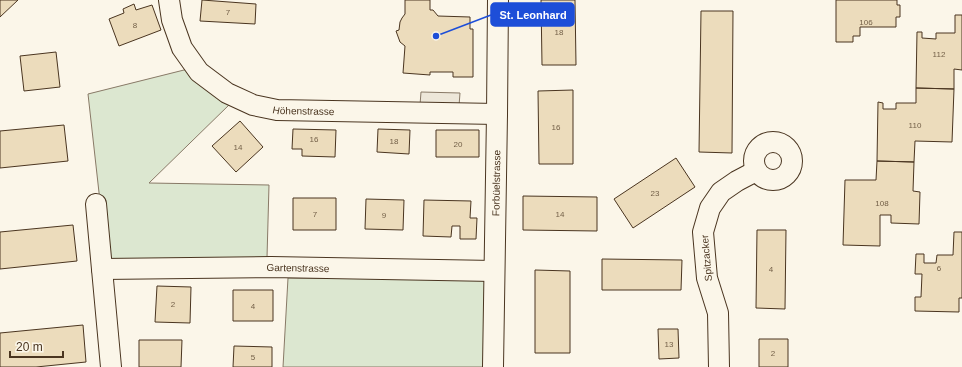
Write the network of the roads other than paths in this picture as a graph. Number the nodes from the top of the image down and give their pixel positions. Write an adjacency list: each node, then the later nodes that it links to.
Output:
1 (169, 0): 3 (street, Höhenstrasse)
2 (498, 0): 3 (street, Forbüelstrasse)
3 (497, 114): 7 (street, Forbüelstrasse)
4 (756, 171): 10 (street, Spitzacker)
5 (96, 204): 6 (street)
6 (102, 270): 7 (street, Gartenstrasse); 8 (street)
7 (494, 271): 9 (street, Forbüelstrasse)
8 (111, 367)
9 (493, 367)
10 (718, 367)

